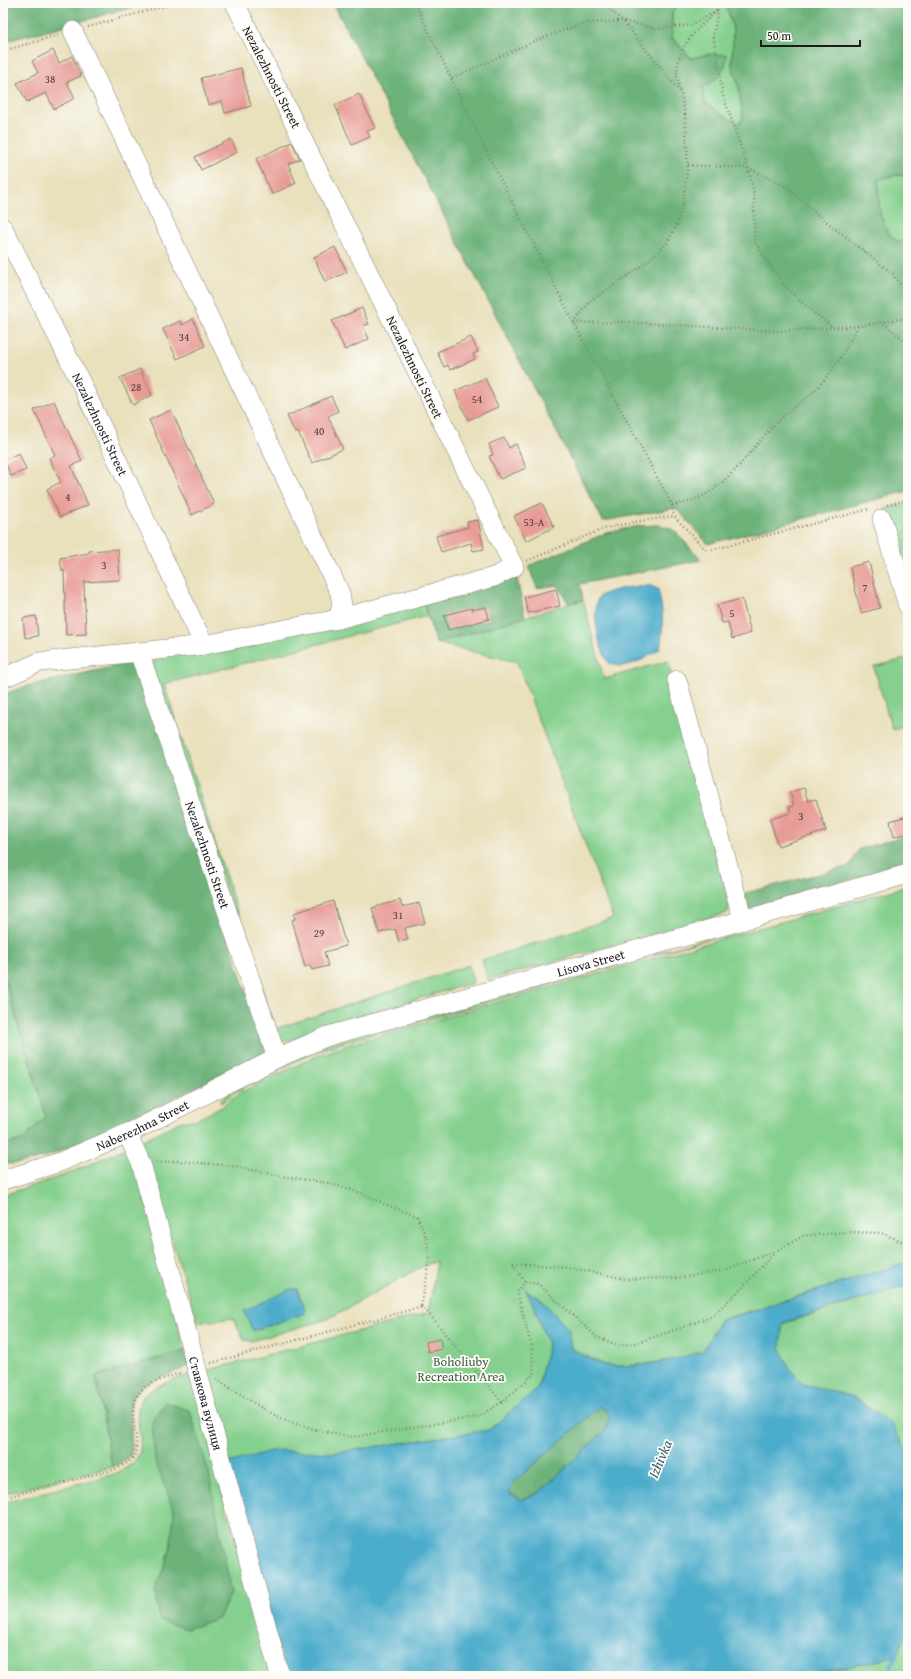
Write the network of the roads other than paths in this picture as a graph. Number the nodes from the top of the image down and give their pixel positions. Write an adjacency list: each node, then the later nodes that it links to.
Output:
1 (235, 3): 6 (street, Nezalezhnosti Street)
2 (73, 31): 6 (street)
3 (3, 228): 7 (street, Nezalezhnosti Street)
4 (879, 511): 5 (street)
5 (908, 606)
6 (338, 619): 7 (street)
7 (204, 645): 8 (street)
8 (139, 652): 9 (street); 13 (street, Nezalezhnosti Street)
9 (3, 678)
10 (677, 680): 12 (street)
11 (908, 874): 12 (street, Lisova Street)
12 (743, 920): 13 (street, Lisova Street)
13 (277, 1058): 14 (street, Naberezhna Street)
14 (127, 1133): 15 (street, Naberezhna Street); 16 (street, Ставкова вулиця)
15 (3, 1180)
16 (280, 1676)

